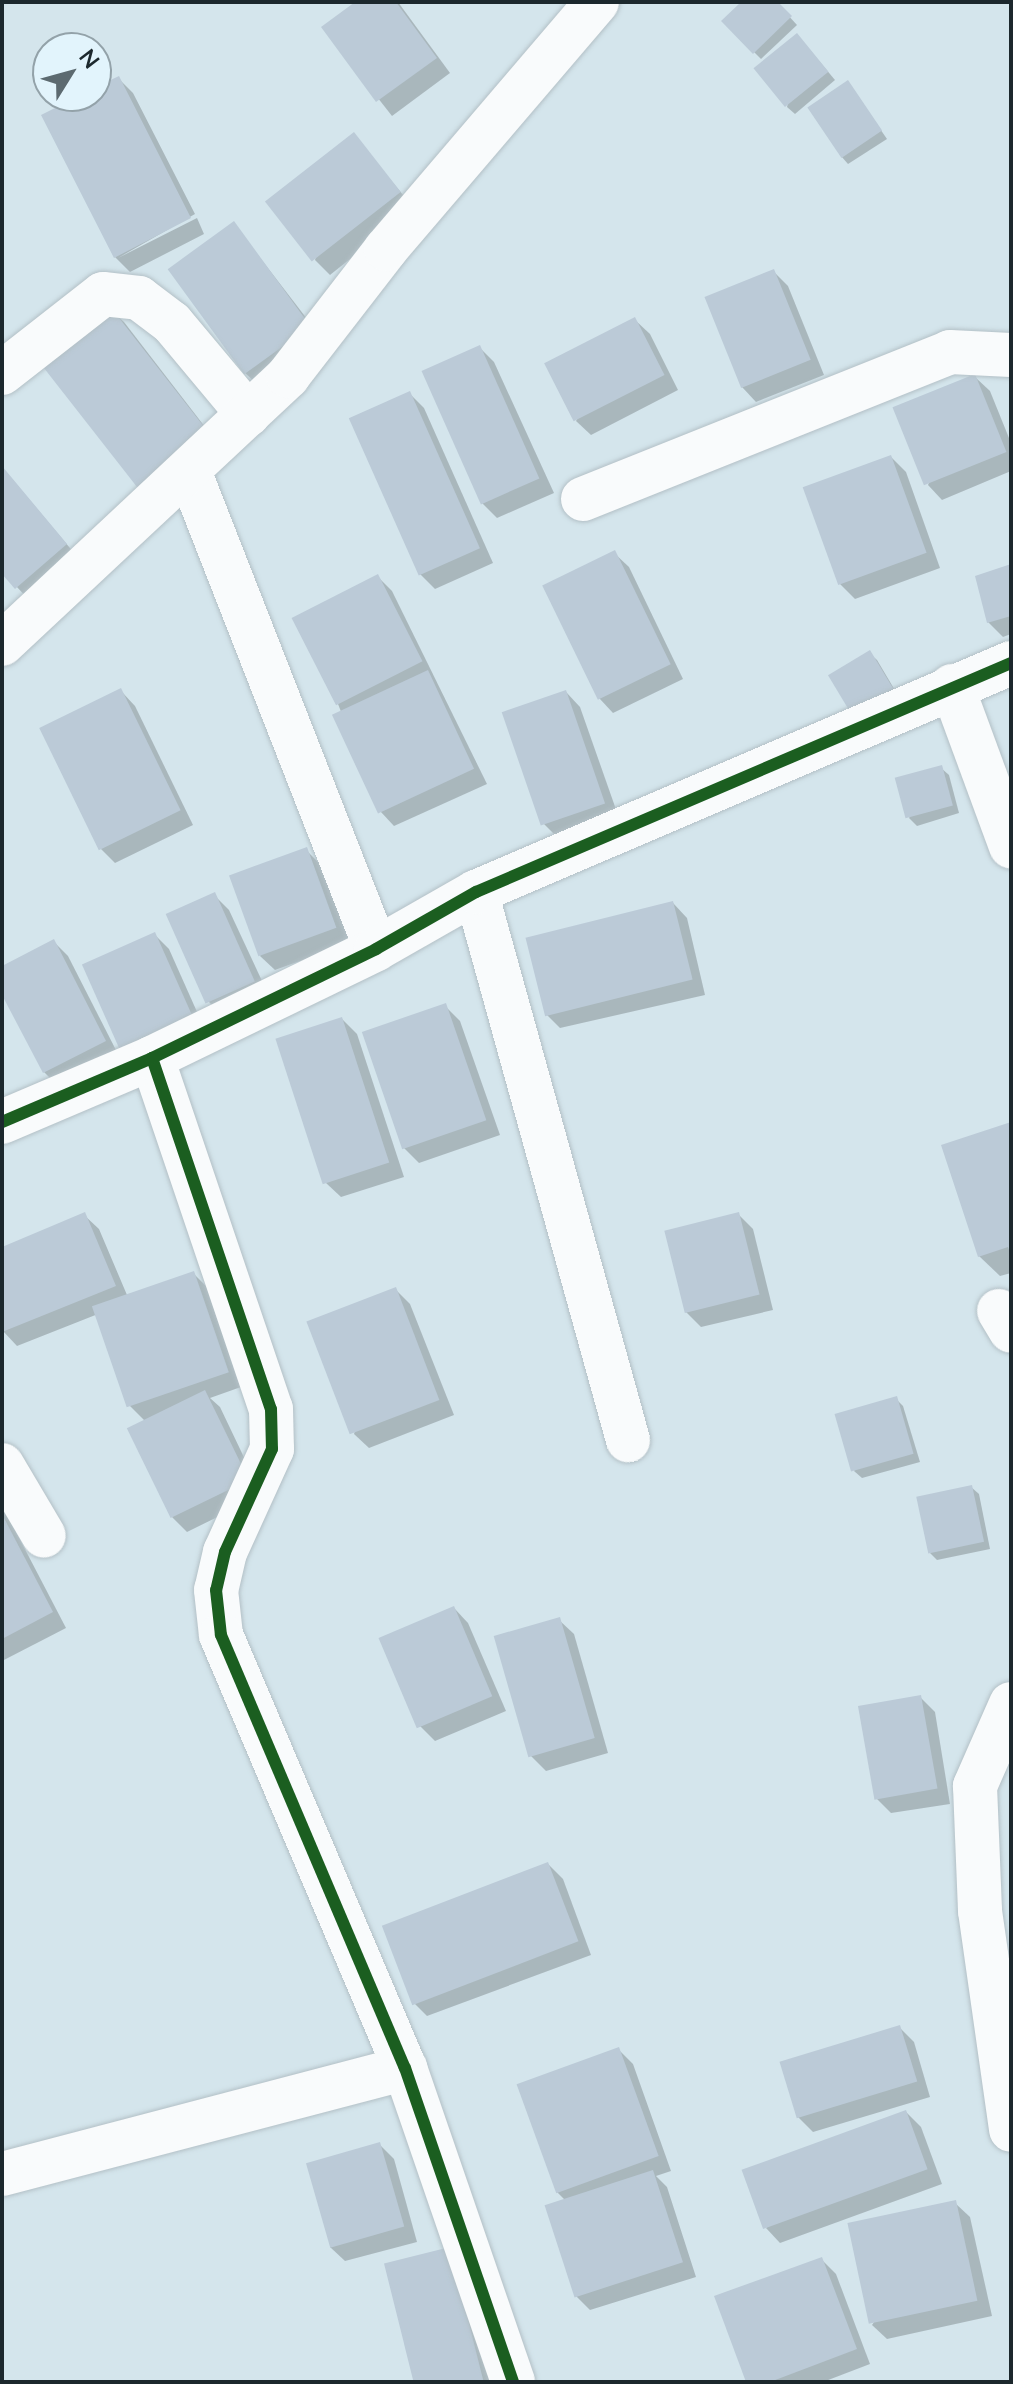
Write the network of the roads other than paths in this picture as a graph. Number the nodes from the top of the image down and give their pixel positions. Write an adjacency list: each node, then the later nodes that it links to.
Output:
1 (591, 4): 4 (street)
2 (1011, 355): 6 (street)
3 (2, 373): 4 (street)
4 (248, 414): 5 (street)
5 (189, 471): 7 (street); 12 (street)
6 (583, 499)
7 (2, 644)
8 (1011, 663): 9 (street)
9 (952, 686): 10 (street); 11 (street)
10 (1011, 846)
11 (476, 892): 12 (street); 15 (street)
12 (376, 949): 13 (street)
13 (152, 1058): 14 (street); 19 (street)
14 (2, 1122)
15 (628, 1440)
16 (2, 1465): 17 (street)
17 (44, 1536)
18 (1011, 1704): 20 (street)
19 (405, 2068): 21 (street); 22 (street)
20 (1011, 2130)
21 (2, 2174)
22 (513, 2382)

